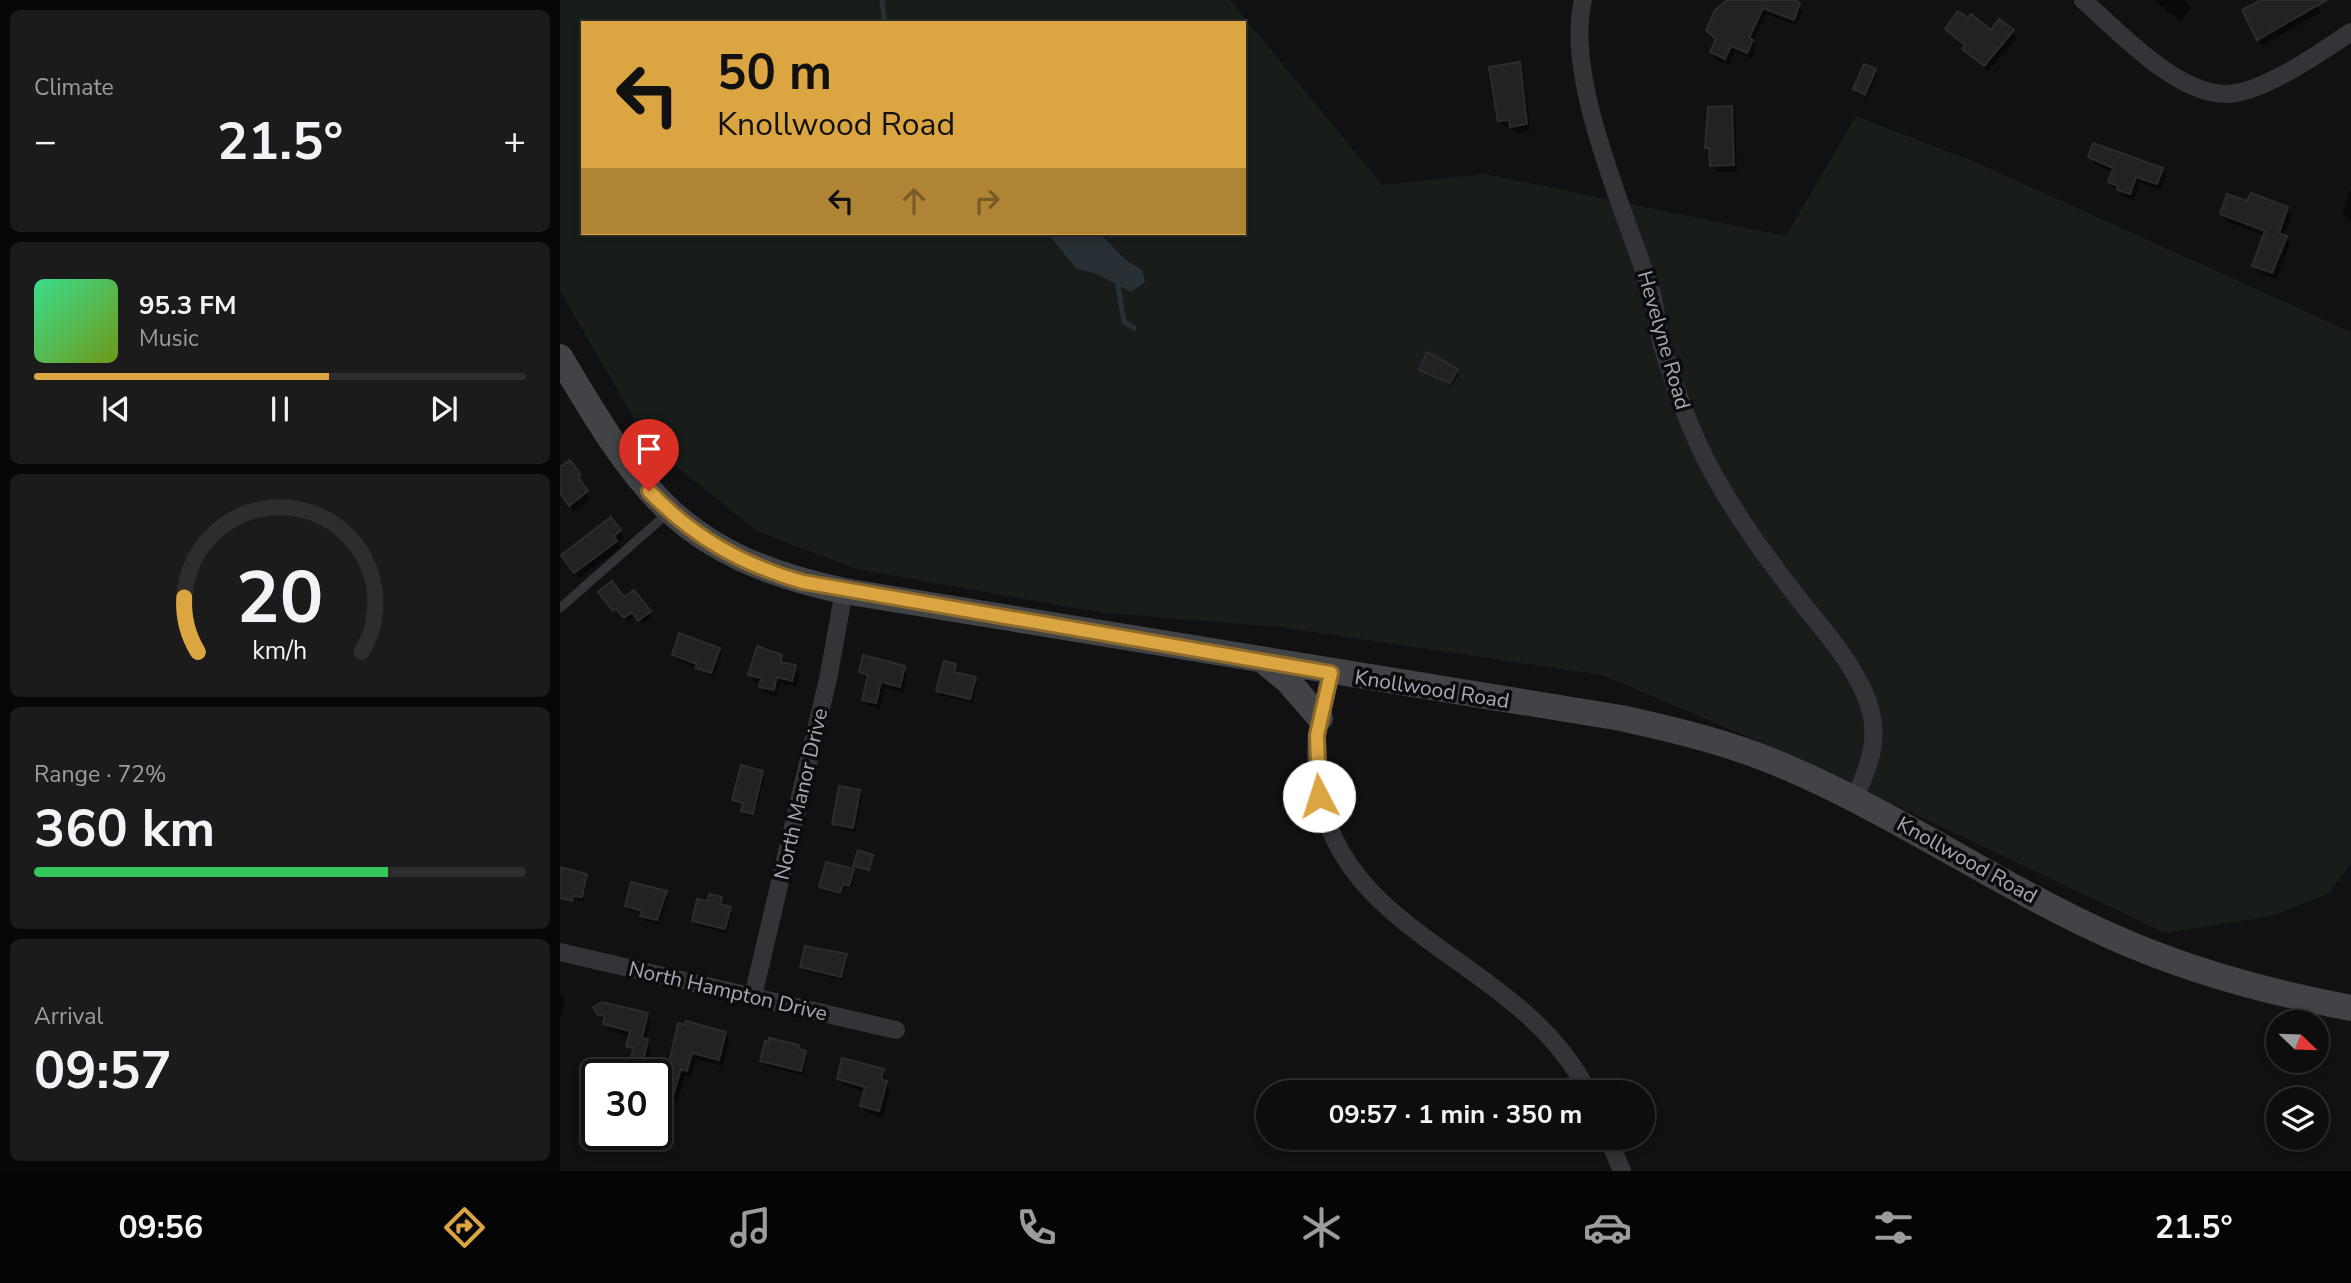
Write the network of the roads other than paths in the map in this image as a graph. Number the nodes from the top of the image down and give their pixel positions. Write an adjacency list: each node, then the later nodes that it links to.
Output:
1 (1583, 0): 11 (street, Hevelyne Road)
2 (2083, 0): 3 (street)
3 (2351, 32)
4 (560, 357): 5 (main road, Knollwood Road)
5 (669, 512): 6 (main road, Knollwood Road); 7 (lane)
6 (844, 591): 8 (main road, Knollwood Road); 13 (street, North Manor Drive)
7 (560, 608)
8 (1264, 662): 9 (main road, Knollwood Road); 10 (main road)
9 (1331, 673): 10 (street); 11 (main road, Knollwood Road)
10 (1320, 718): 16 (street)
11 (1854, 798): 14 (main road, Knollwood Road)
12 (560, 952): 13 (street, North Hampton Drive)
13 (753, 996): 15 (street, North Hampton Drive)
14 (2351, 1008)
15 (896, 1030)
16 (1579, 1080)
17 (1613, 1150): 18 (street)
18 (1622, 1171)

